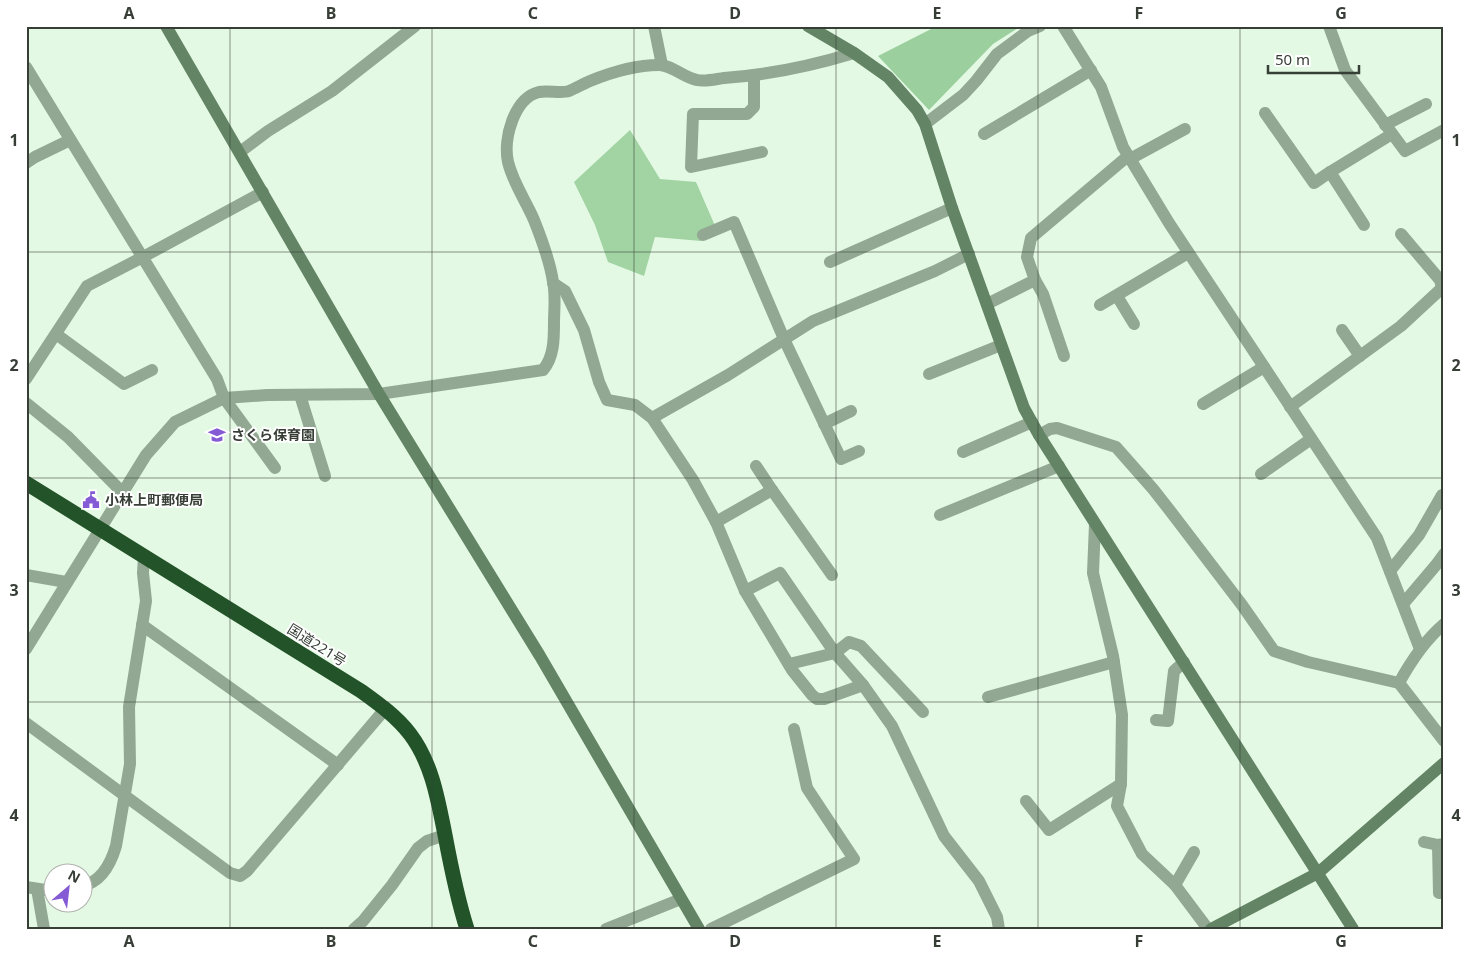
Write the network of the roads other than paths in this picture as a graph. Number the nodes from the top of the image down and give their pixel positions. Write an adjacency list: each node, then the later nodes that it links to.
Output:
1 (166, 26): 21 (street)
2 (415, 26): 21 (street)
3 (654, 26): 9 (street)
4 (808, 26): 8 (street)
5 (1040, 26): 15 (street)
6 (1063, 26): 11 (street)
7 (1329, 26): 17 (street)
8 (854, 54): 12 (street); 15 (street)
9 (662, 65): 12 (street); 36 (street)
10 (26, 67): 20 (street)
11 (1091, 70): 19 (street); 23 (street)
12 (754, 75): 22 (street)
13 (1426, 104): 17 (street)
14 (1265, 113): 25 (street)
15 (925, 124): 27 (street)
16 (1185, 129): 23 (street)
17 (1388, 129): 18 (street); 25 (street)
18 (1444, 130)
19 (984, 134)
20 (70, 140): 24 (street); 33 (street)
21 (240, 152): 26 (street)
22 (762, 152)
23 (1129, 158): 31 (street); 35 (street)
24 (26, 163)
25 (1330, 172): 28 (street)
26 (263, 192): 33 (street); 51 (street)
27 (952, 208): 32 (street); 34 (street)
28 (1364, 225)
29 (1401, 234): 46 (street)
30 (703, 235): 43 (street)
31 (1188, 253): 37 (street); 47 (street)
32 (969, 254): 38 (street); 43 (street)
33 (143, 257): 42 (street); 53 (street)
34 (830, 262)
35 (1035, 280): 38 (street); 45 (street)
36 (554, 283): 51 (street); 58 (street)
37 (1117, 296): 39 (street); 40 (street)
38 (986, 304): 44 (street)
39 (1100, 305)
40 (1134, 324)
41 (1342, 330): 46 (street)
42 (56, 334): 48 (street); 50 (street)
43 (784, 339): 58 (street); 60 (street)
44 (1001, 346): 49 (street); 59 (street)
45 (1064, 356)
46 (1360, 356): 56 (street)
47 (1264, 367): 55 (street); 56 (street)
48 (152, 370)
49 (929, 374)
50 (26, 379)
51 (379, 394): 52 (street); 117 (street)
52 (300, 395): 53 (street); 69 (street)
53 (224, 398): 67 (street); 72 (street)
54 (26, 403): 72 (street)
55 (1203, 404)
56 (1290, 407): 62 (street)
57 (851, 411): 60 (street)
58 (652, 418): 75 (street)
59 (1032, 422): 61 (street); 64 (street)
60 (824, 424): 63 (street)
61 (1039, 435): 66 (street); 94 (street)
62 (1311, 439): 68 (street); 80 (street)
63 (860, 451)
64 (963, 452)
65 (756, 466): 71 (street)
66 (1059, 466): 74 (street); 76 (street)
67 (275, 468)
68 (1261, 474)
69 (325, 476)
70 (26, 483): 77 (highway, 国道221号)
71 (772, 490): 75 (street); 82 (street)
72 (123, 493): 77 (street)
73 (1442, 495): 80 (street)
74 (940, 515)
75 (716, 522): 84 (street)
76 (1095, 524): 91 (street); 92 (street)
77 (101, 529): 79 (highway, 国道221号); 83 (street)
78 (1444, 554): 85 (street)
79 (144, 556): 87 (street); 97 (highway, 国道221号)
80 (1390, 571): 85 (street)
81 (26, 575): 83 (street)
82 (832, 575)
83 (66, 582): 88 (street)
84 (745, 591): 90 (street); 93 (street)
85 (1402, 604): 89 (street)
86 (1444, 624): 89 (street)
87 (142, 625): 104 (street); 106 (street)
88 (26, 649)
89 (1420, 649): 94 (street)
90 (835, 653): 93 (street); 95 (street); 98 (street)
91 (1114, 662): 96 (street); 105 (street)
92 (1184, 662): 99 (street); 112 (street)
93 (789, 664): 95 (street)
94 (1399, 683): 102 (street)
95 (863, 685): 124 (street)
96 (988, 697)
97 (386, 708): 104 (street); 108 (highway, 国道221号)
98 (922, 712)
99 (1156, 720)
100 (26, 723): 106 (street)
101 (794, 729): 123 (street)
102 (1444, 741)
103 (1444, 763): 112 (street)
104 (338, 764): 106 (street)
105 (1120, 784): 107 (street); 114 (street)
106 (124, 795): 113 (street)
107 (1026, 801)
108 (445, 835): 119 (street); 120 (highway, 国道221号)
109 (1424, 842): 110 (street)
110 (1441, 844): 116 (street)
111 (1194, 852): 114 (street)
112 (1318, 873): 125 (street); 126 (street)
113 (92, 882)
114 (1175, 885): 125 (street)
115 (32, 888): 118 (street)
116 (1444, 892)
117 (681, 899): 121 (street); 122 (street)
118 (44, 929)
119 (354, 929)
120 (466, 929)
121 (606, 929)
122 (699, 929)
123 (711, 929)
124 (999, 929)
125 (1209, 929)
126 (1353, 929)

